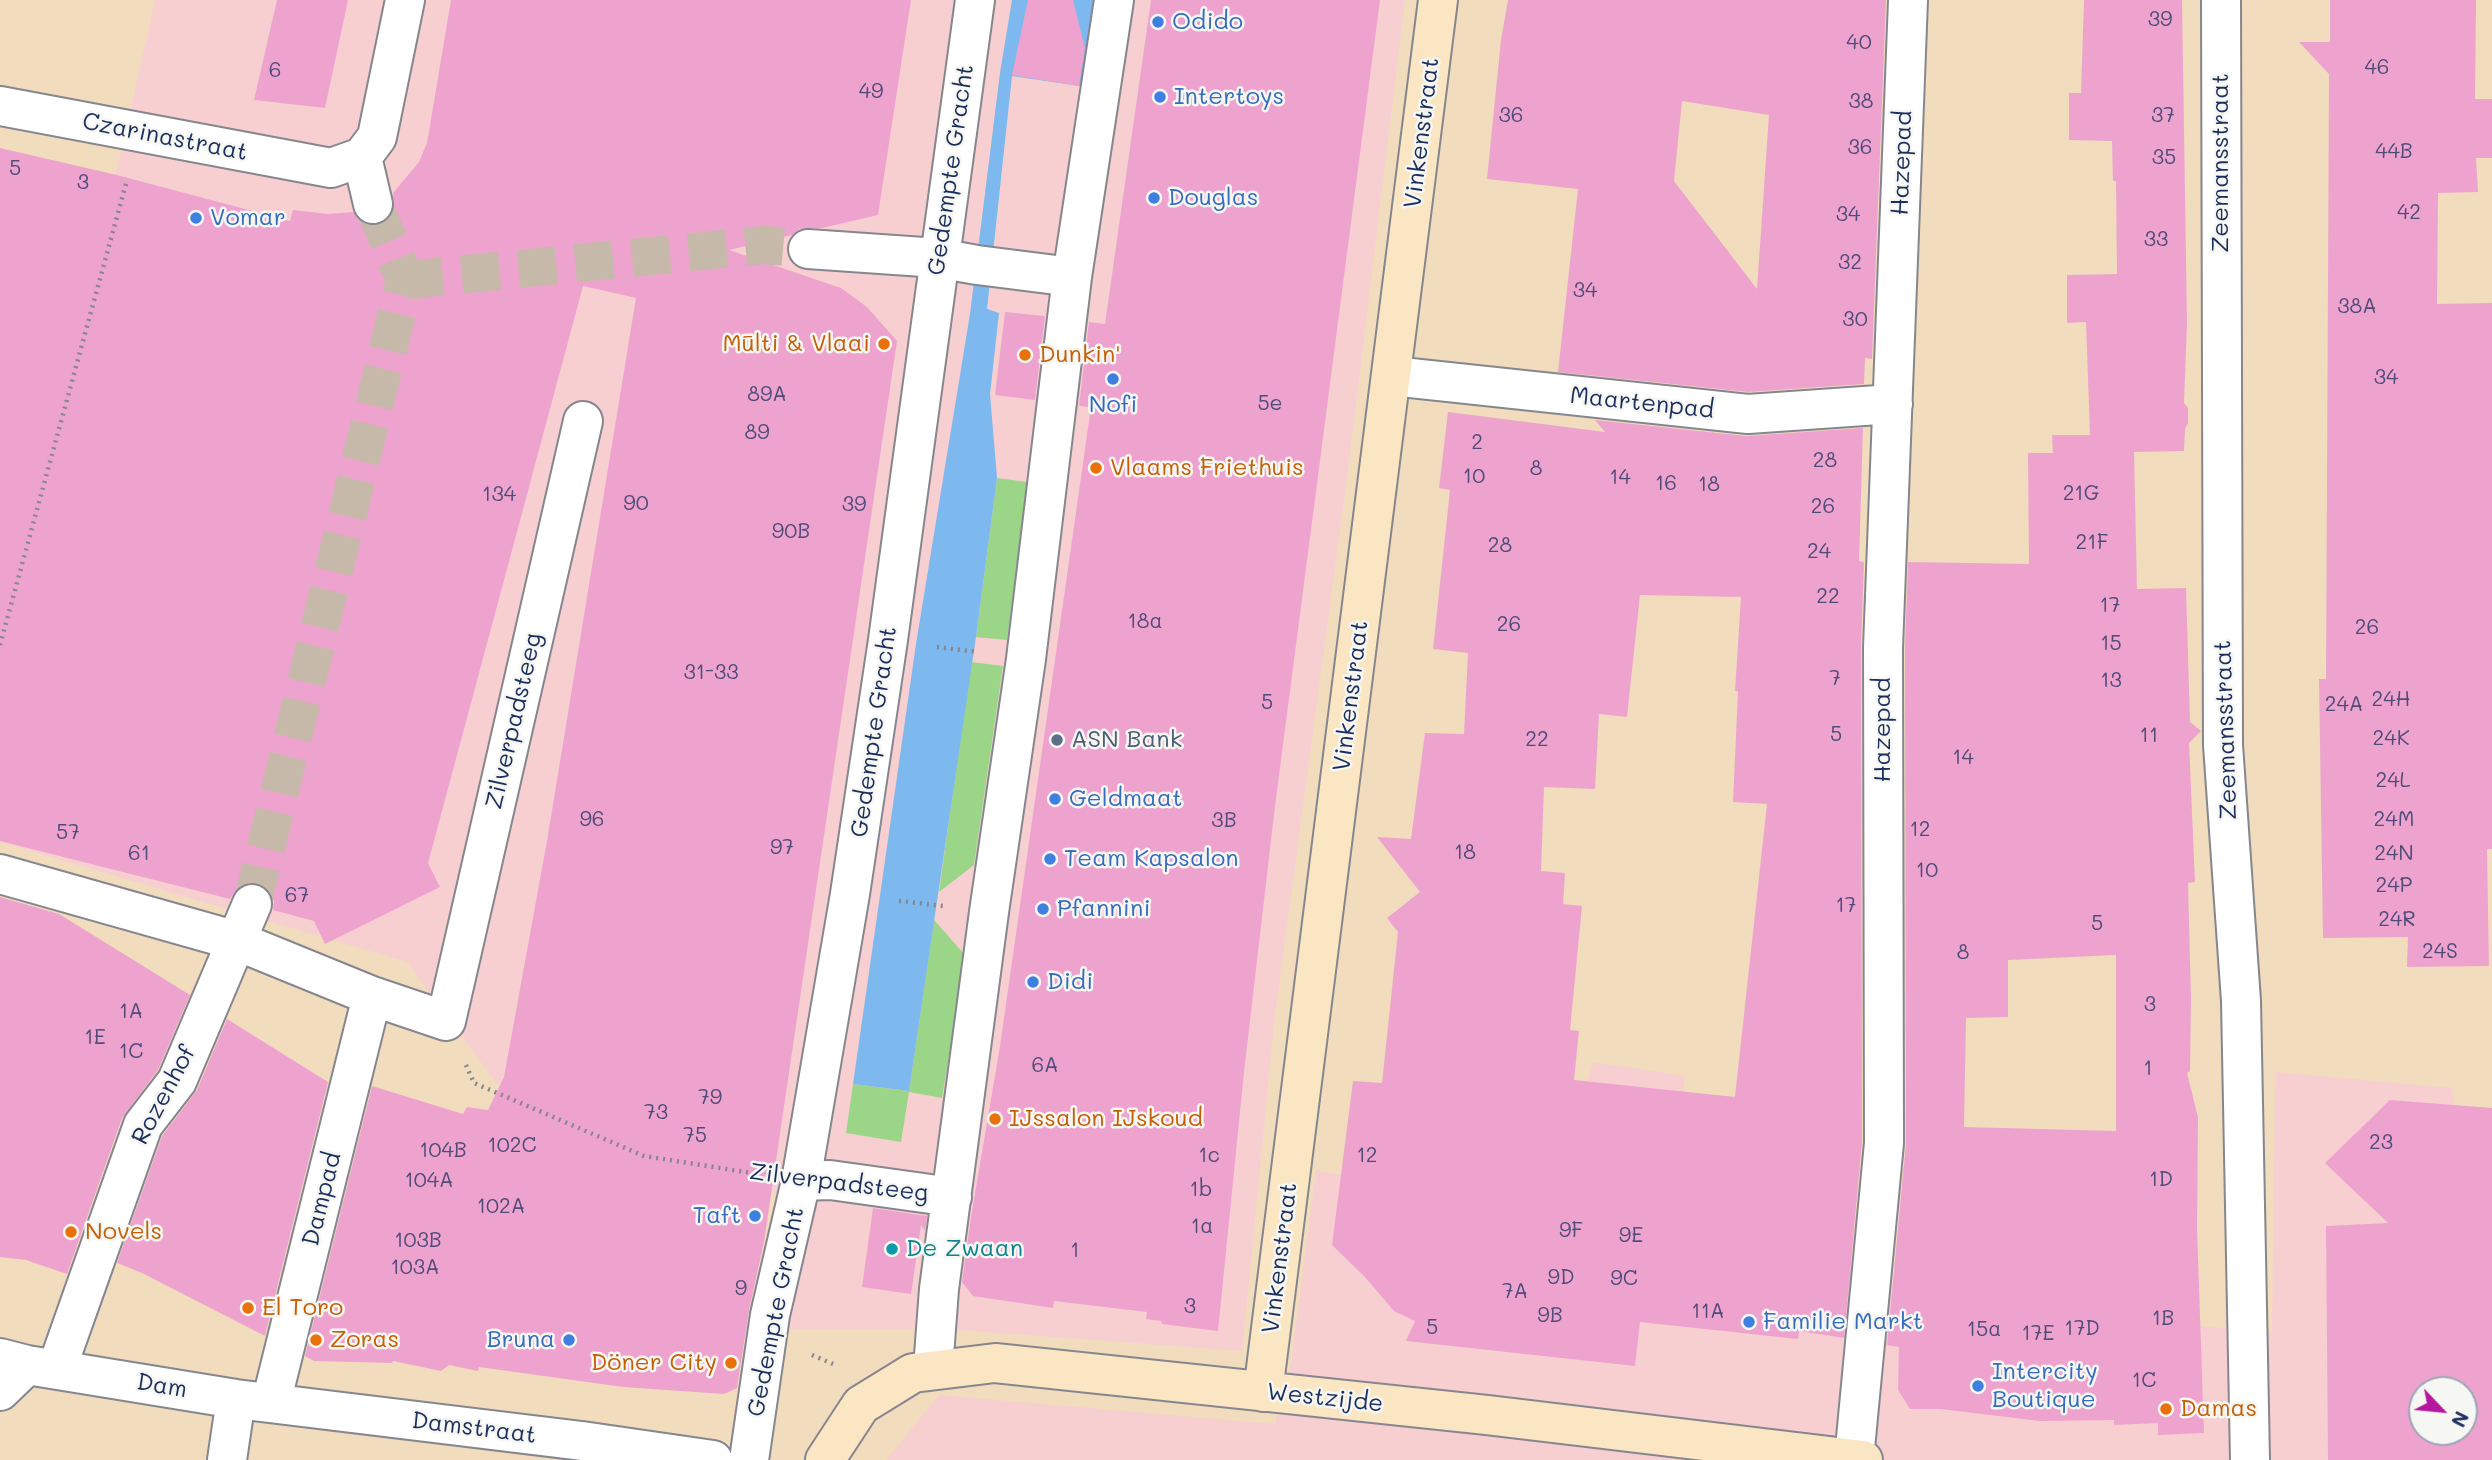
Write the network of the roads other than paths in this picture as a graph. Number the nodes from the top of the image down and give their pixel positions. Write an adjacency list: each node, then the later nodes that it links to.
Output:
1 (405, 0): 8 (street)
2 (975, 0): 11 (street, Gedempte Gracht)
3 (1114, 0): 12 (street)
4 (1438, 0): 13 (street, Vinkenstraat)
5 (1908, 0): 14 (street, Hazepad)
6 (2221, 0): 33 (street, Zeemansstraat)
7 (0, 106): 8 (street, Czarinastraat)
8 (346, 162): 9 (street)
9 (373, 204)
10 (808, 249): 11 (street)
11 (938, 258): 12 (street); 20 (street, Gedempte Gracht)
12 (1072, 277): 21 (street)
13 (1392, 376): 14 (street, Maartenpad); 25 (street, Vinkenstraat)
14 (1893, 404): 28 (street, Hazepad)
15 (583, 421): 19 (street, Zilverpadsteeg)
16 (0, 874): 18 (street)
17 (252, 904): 18 (street, Rozenhof)
18 (237, 941): 19 (street); 22 (street, Rozenhof)
19 (372, 996): 26 (street, Dampad)
20 (815, 1181): 21 (street, Zilverpadsteeg); 31 (street, Gedempte Gracht)
21 (952, 1197): 23 (street)
22 (28, 1364): 24 (street); 26 (street, Dam)
23 (933, 1369): 25 (street, Westzijde); 32 (street, Westzijde)
24 (0, 1391)
25 (1263, 1392): 28 (street, Westzijde)
26 (253, 1401): 27 (street, Damstraat); 29 (street)
27 (580, 1451): 30 (street, Damstraat)
28 (1858, 1459)
29 (226, 1460)
30 (713, 1460)
31 (749, 1460)
32 (825, 1460)
33 (2250, 1460)

